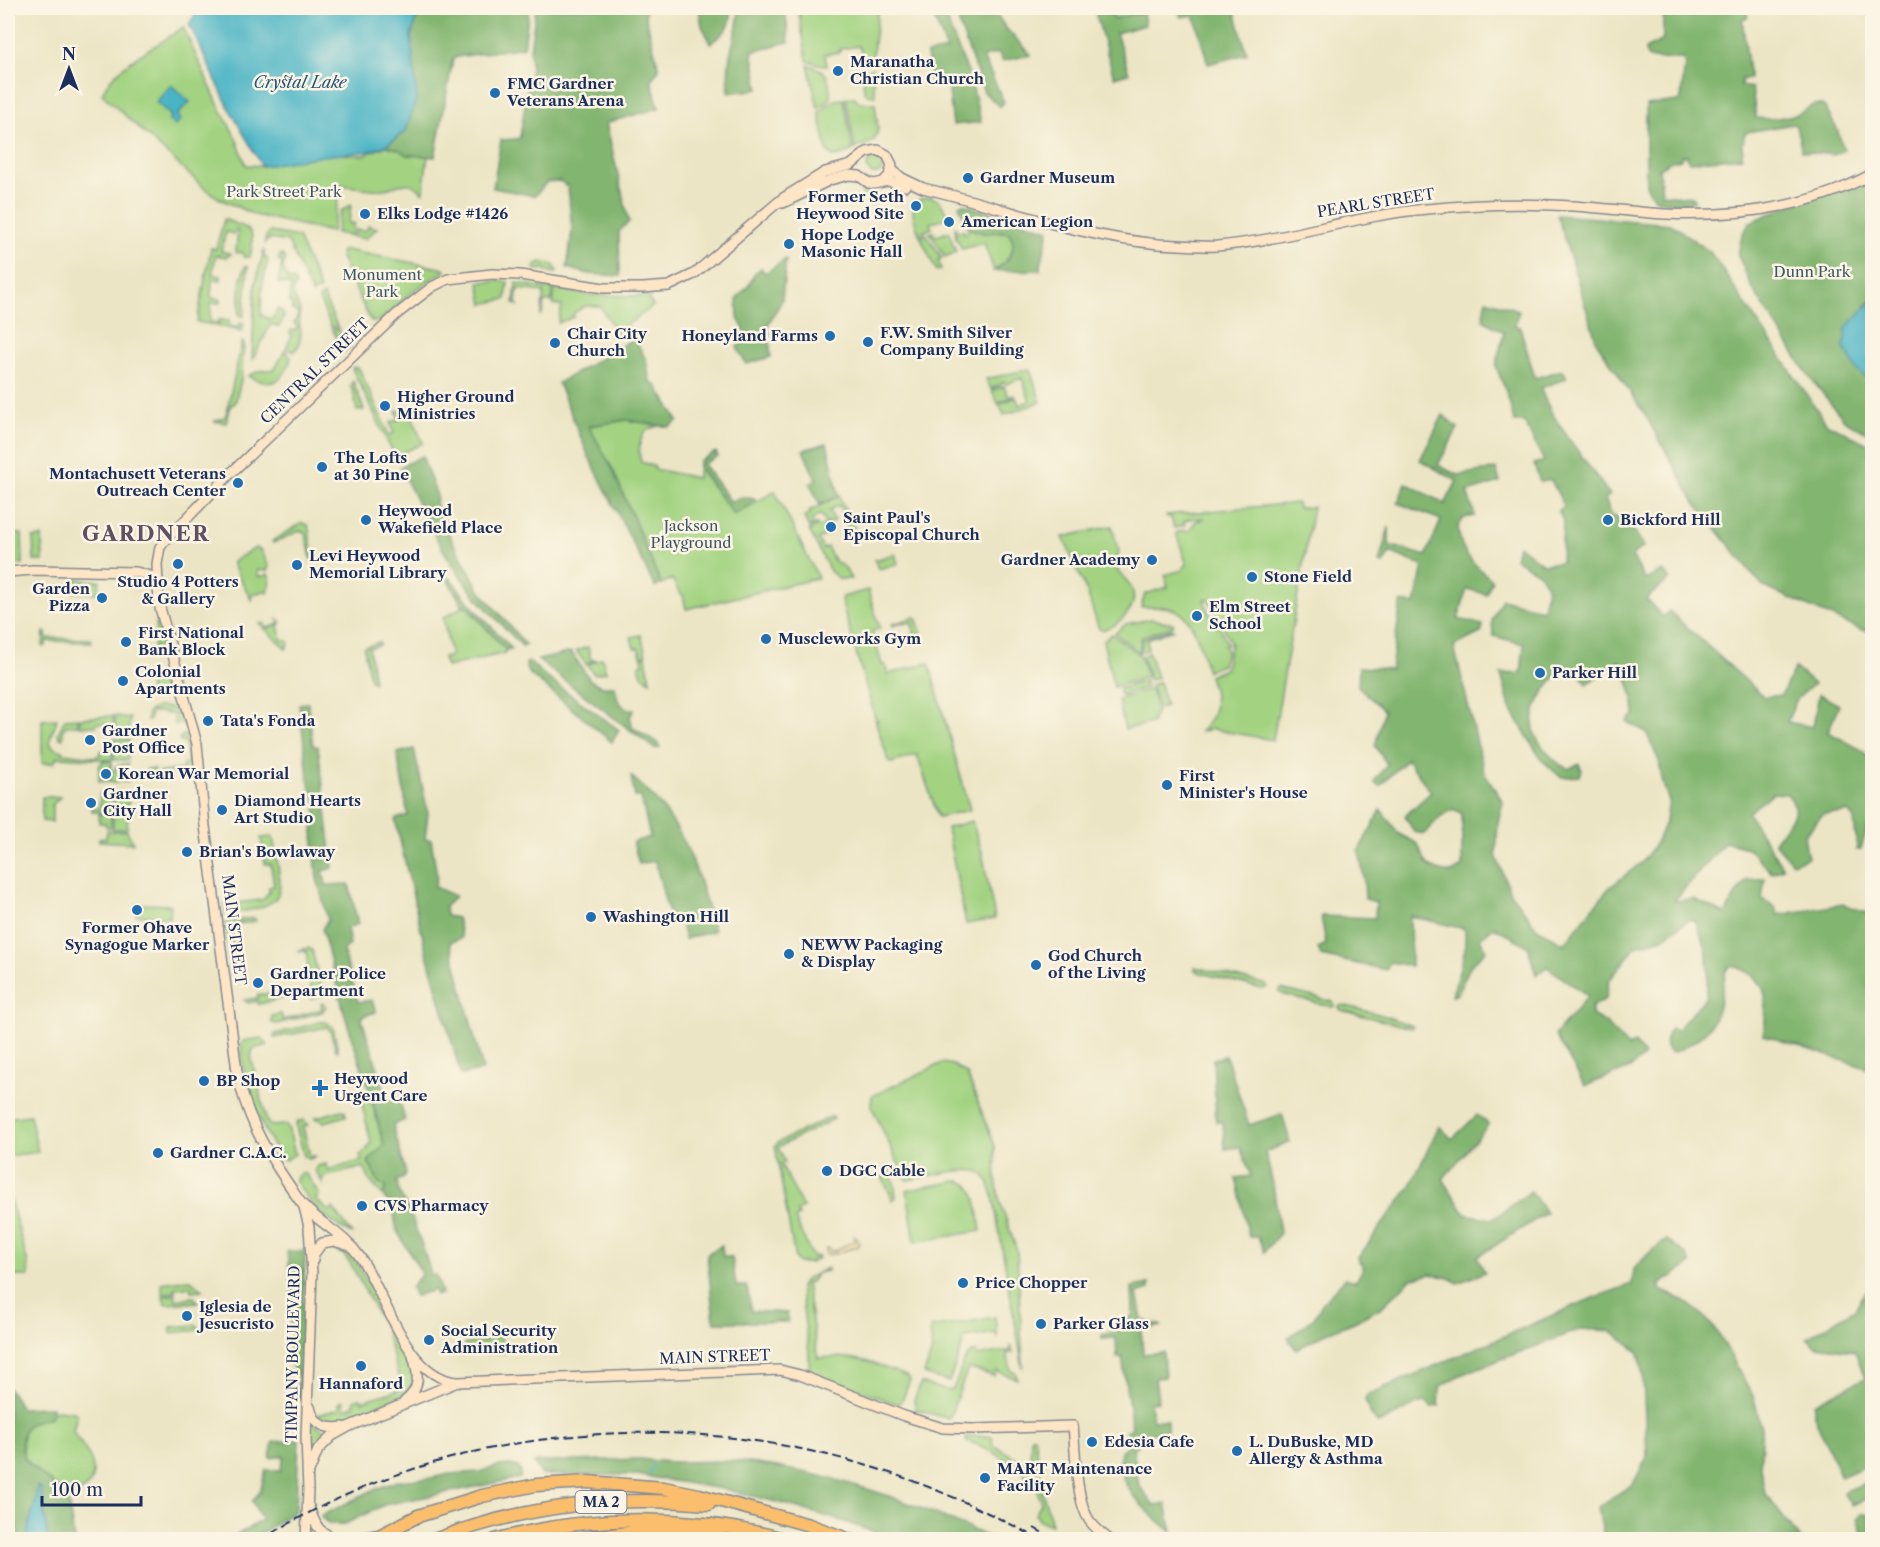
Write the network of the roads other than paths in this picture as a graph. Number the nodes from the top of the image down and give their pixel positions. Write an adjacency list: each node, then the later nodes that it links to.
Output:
1 (860, 159): 2 (main road); 4 (main road); 7 (main road)
2 (891, 169): 5 (main road); 6 (main road)
3 (1872, 174): 6 (main road, PEARL STREET)
4 (861, 177): 5 (main road); 7 (main road)
5 (885, 180): 6 (main road)
6 (923, 188)
7 (775, 206): 9 (main road, CENTRAL STREET)
8 (8, 572): 9 (main road)
9 (158, 578): 10 (main road, MAIN STREET)
10 (303, 1204): 11 (main road, MAIN STREET); 12 (main road, TIMPANY BOULEVARD)
11 (355, 1250): 12 (main road); 13 (main road, MAIN STREET)
12 (312, 1274): 15 (main road, TIMPANY BOULEVARD)
13 (413, 1354): 14 (main road, MAIN STREET); 16 (main road)
14 (457, 1382): 16 (main road, MAIN STREET); 30 (main road, MAIN STREET)
15 (308, 1395): 17 (main road); 18 (main road, TIMPANY BOULEVARD)
16 (399, 1405): 17 (main road, MAIN STREET)
17 (350, 1426): 18 (main road)
18 (308, 1475): 19 (main road, TIMPANY BOULEVARD)
19 (308, 1504): 21 (main road, TIMPANY BOULEVARD); 22 (main road, TIMPANY BOULEVARD)
20 (773, 1515): 23 (highway); 24 (highway, MA 2); 29 (highway, MA 2)
21 (306, 1539)
22 (340, 1539)
23 (355, 1539)
24 (434, 1539)
25 (495, 1539): 28 (highway, MA 2)
26 (576, 1539): 27 (highway)
27 (772, 1539)
28 (788, 1539)
29 (850, 1539)
30 (1110, 1539)

